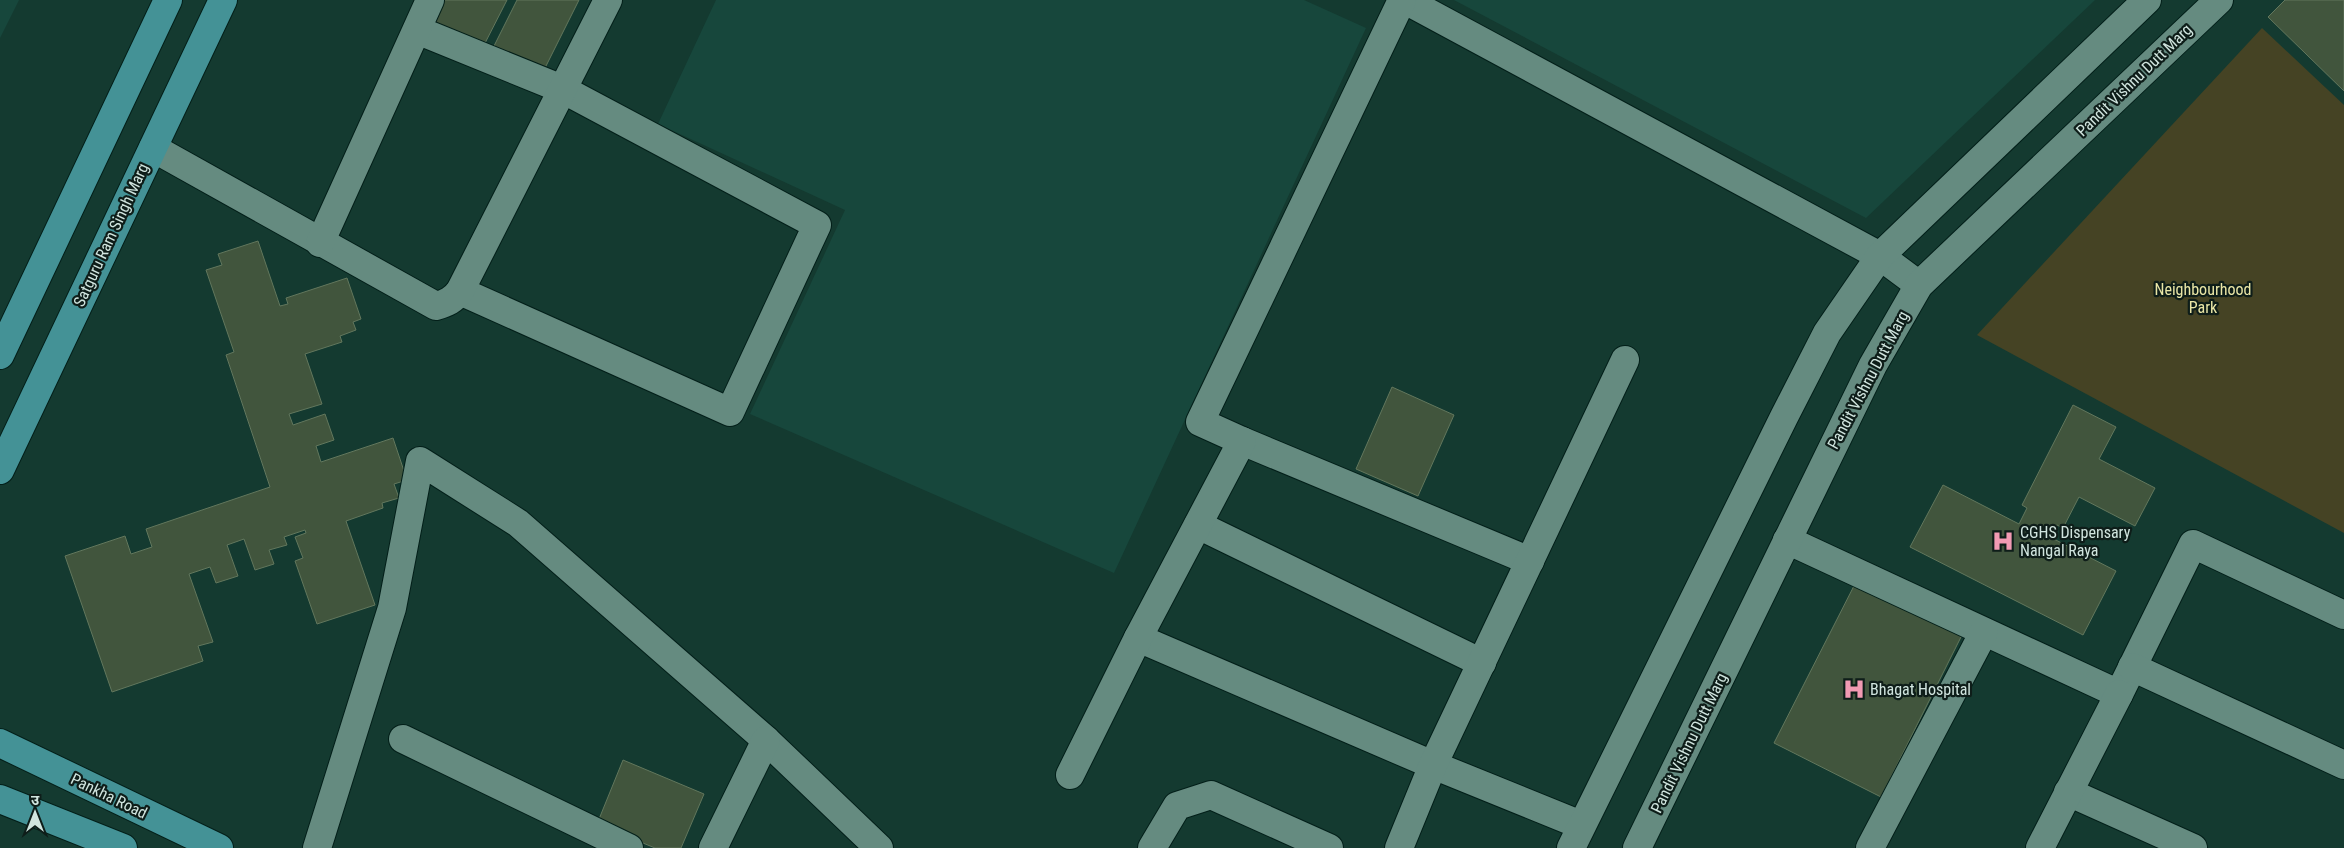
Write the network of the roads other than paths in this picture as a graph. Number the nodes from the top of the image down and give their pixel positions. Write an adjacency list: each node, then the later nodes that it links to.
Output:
1 (168, 0): 15 (main road)
2 (223, 0): 10 (main road, Satguru Ram Singh Marg)
3 (430, 0): 8 (street)
4 (608, 0): 9 (street)
5 (1403, 0): 12 (street); 17 (street)
6 (2147, 0): 12 (street)
7 (2219, 0): 13 (street, Pandit Vishnu Dutt Marg)
8 (418, 30): 9 (street); 11 (street)
9 (562, 89): 14 (street); 14 (street)
10 (152, 148): 11 (street); 18 (main road, Satguru Ram Singh Marg)
11 (320, 243): 14 (street)
12 (1880, 256): 13 (street); 36 (street)
13 (1919, 285): 20 (street, Pandit Vishnu Dutt Marg)
14 (460, 291)
15 (0, 355)
16 (1625, 360): 21 (street)
17 (1242, 441): 19 (street); 21 (street)
18 (0, 470)
19 (1198, 524): 24 (street); 25 (street)
20 (1788, 540): 23 (street); 46 (street, Pandit Vishnu Dutt Marg)
21 (1530, 561): 25 (street)
22 (2344, 615): 26 (street)
23 (1984, 632): 27 (street); 47 (street)
24 (1138, 638): 31 (street); 33 (street)
25 (1482, 663): 31 (street)
26 (2132, 667): 27 (street); 32 (street)
27 (2119, 694): 34 (street)
28 (403, 739): 40 (street)
29 (766, 740): 39 (street); 41 (street); 42 (street)
30 (0, 743): 38 (main road, Pankha Road)
31 (1433, 765): 36 (street); 45 (street)
32 (2344, 765)
33 (1070, 775)
34 (2068, 792): 48 (street); 49 (street)
35 (0, 799): 37 (main road)
36 (1576, 837)
37 (110, 845)
38 (219, 848)
39 (317, 848)
40 (629, 848)
41 (713, 848)
42 (879, 848)
43 (1152, 848): 44 (street)
44 (1329, 848)
45 (1399, 848)
46 (1638, 848)
47 (1870, 848)
48 (2040, 848)
49 (2193, 848)

